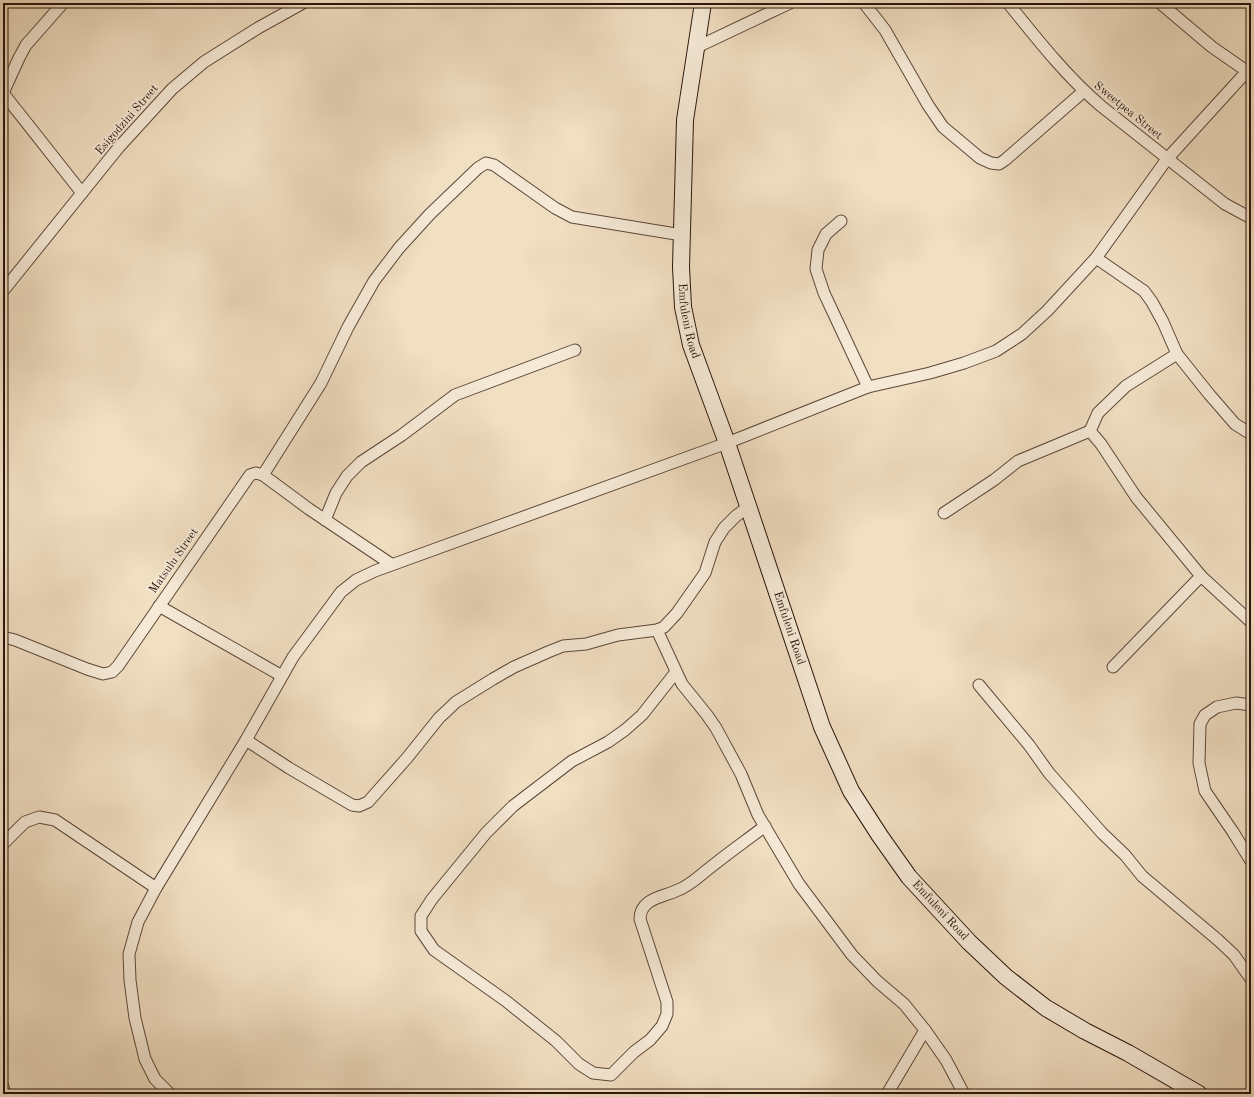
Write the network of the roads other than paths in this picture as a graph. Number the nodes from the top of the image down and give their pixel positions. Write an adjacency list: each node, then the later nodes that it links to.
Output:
1 (63, 3): 11 (street)
2 (303, 3): 13 (street, Esigodzini Street)
3 (702, 3): 8 (street, Emfuleni Road)
4 (790, 3): 8 (street)
5 (864, 3): 10 (street)
6 (1008, 3): 10 (street, Sweetpea Street)
7 (1160, 3): 9 (street)
8 (695, 48): 16 (street, Emfuleni Road)
9 (1250, 71): 12 (street)
10 (1084, 91): 12 (street, Sweetpea Street)
11 (3, 93): 13 (street)
12 (1167, 159): 14 (street, Sweetpea Street); 17 (street)
13 (82, 193): 18 (street, Esigodzini Street)
14 (1251, 218)
15 (841, 221): 21 (street)
16 (682, 235): 24 (street, Emfuleni Road); 25 (street)
17 (1096, 258): 20 (street); 21 (street)
18 (3, 291)
19 (574, 350): 28 (street)
20 (1177, 354): 22 (street); 23 (street)
21 (868, 387): 24 (street)
22 (1090, 431): 27 (street); 30 (street)
23 (1251, 434)
24 (727, 443): 26 (street, Emfuleni Road); 29 (street)
25 (263, 475): 28 (street); 31 (street, Matsulu Street)
26 (748, 507): 33 (street); 52 (street, Emfuleni Road)
27 (944, 513)
28 (325, 520): 29 (street)
29 (391, 564): 37 (street)
30 (1201, 576): 32 (street); 35 (street)
31 (159, 606): 34 (street, Matsulu Street); 37 (street)
32 (1251, 622)
33 (657, 630): 36 (street); 40 (street)
34 (3, 637)
35 (1113, 667)
36 (676, 672): 41 (street); 41 (street)
37 (282, 676): 40 (street)
38 (979, 685): 45 (street)
39 (1251, 704): 43 (street)
40 (246, 740): 44 (street)
41 (765, 826): 46 (street)
42 (3, 844): 44 (street)
43 (1251, 861)
44 (156, 888): 49 (street)
45 (1251, 979)
46 (926, 1030): 50 (street); 51 (street)
47 (3, 1087): 48 (street)
48 (5, 1094)
49 (170, 1094)
50 (887, 1094)
51 (964, 1094)
52 (1200, 1094)

